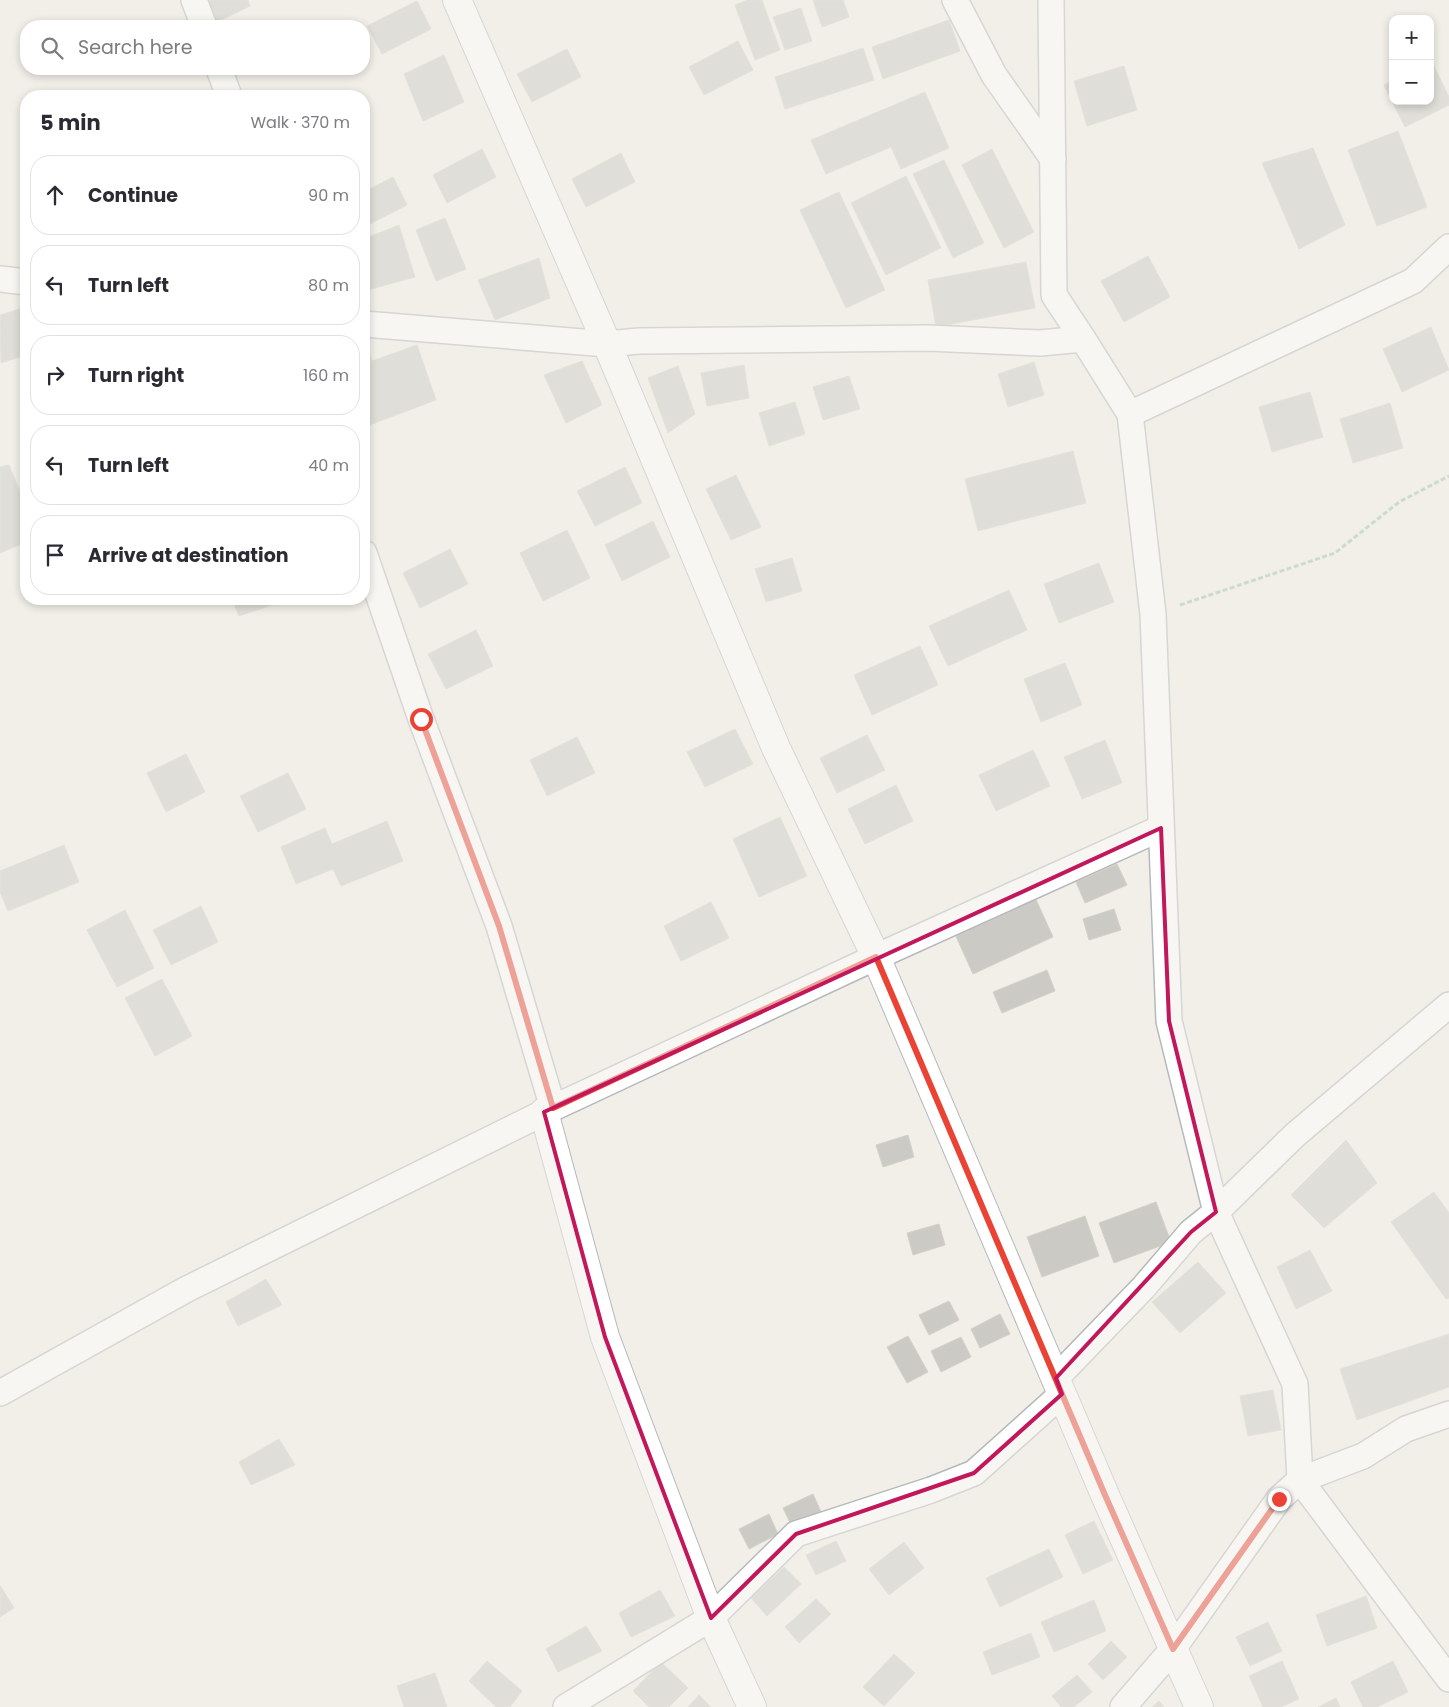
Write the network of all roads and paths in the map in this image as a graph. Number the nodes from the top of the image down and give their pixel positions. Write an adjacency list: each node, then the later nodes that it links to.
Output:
1 (194, 0): 5 (street)
2 (457, 0): 14 (street)
3 (955, 0): 8 (street)
4 (1051, 0): 8 (street)
5 (202, 20)
6 (221, 75): 7 (street)
7 (227, 90)
8 (1052, 159): 13 (street)
9 (1449, 247): 15 (street)
10 (0, 279): 11 (street)
11 (20, 281)
12 (370, 324): 14 (street)
13 (1083, 339): 14 (street); 15 (street)
14 (607, 344): 20 (street)
15 (1130, 414): 18 (street)
16 (1449, 476): 18 (path)
17 (370, 570): 22 (street)
18 (1154, 614): 19 (street)
19 (1161, 828): 20 (street); 23 (street)
20 (876, 957): 22 (street); 24 (street)
21 (1449, 1005): 23 (street)
22 (548, 1110): 25 (street); 28 (street)
23 (1216, 1212): 24 (street); 27 (street)
24 (1059, 1386): 28 (street); 29 (street)
25 (0, 1393)
26 (1449, 1414): 27 (street)
27 (1300, 1480): 29 (street); 30 (street)
28 (711, 1618): 31 (street); 32 (street)
29 (1173, 1649): 33 (street); 34 (street)
30 (1449, 1679)
31 (566, 1707)
32 (752, 1707)
33 (1123, 1707)
34 (1199, 1707)

